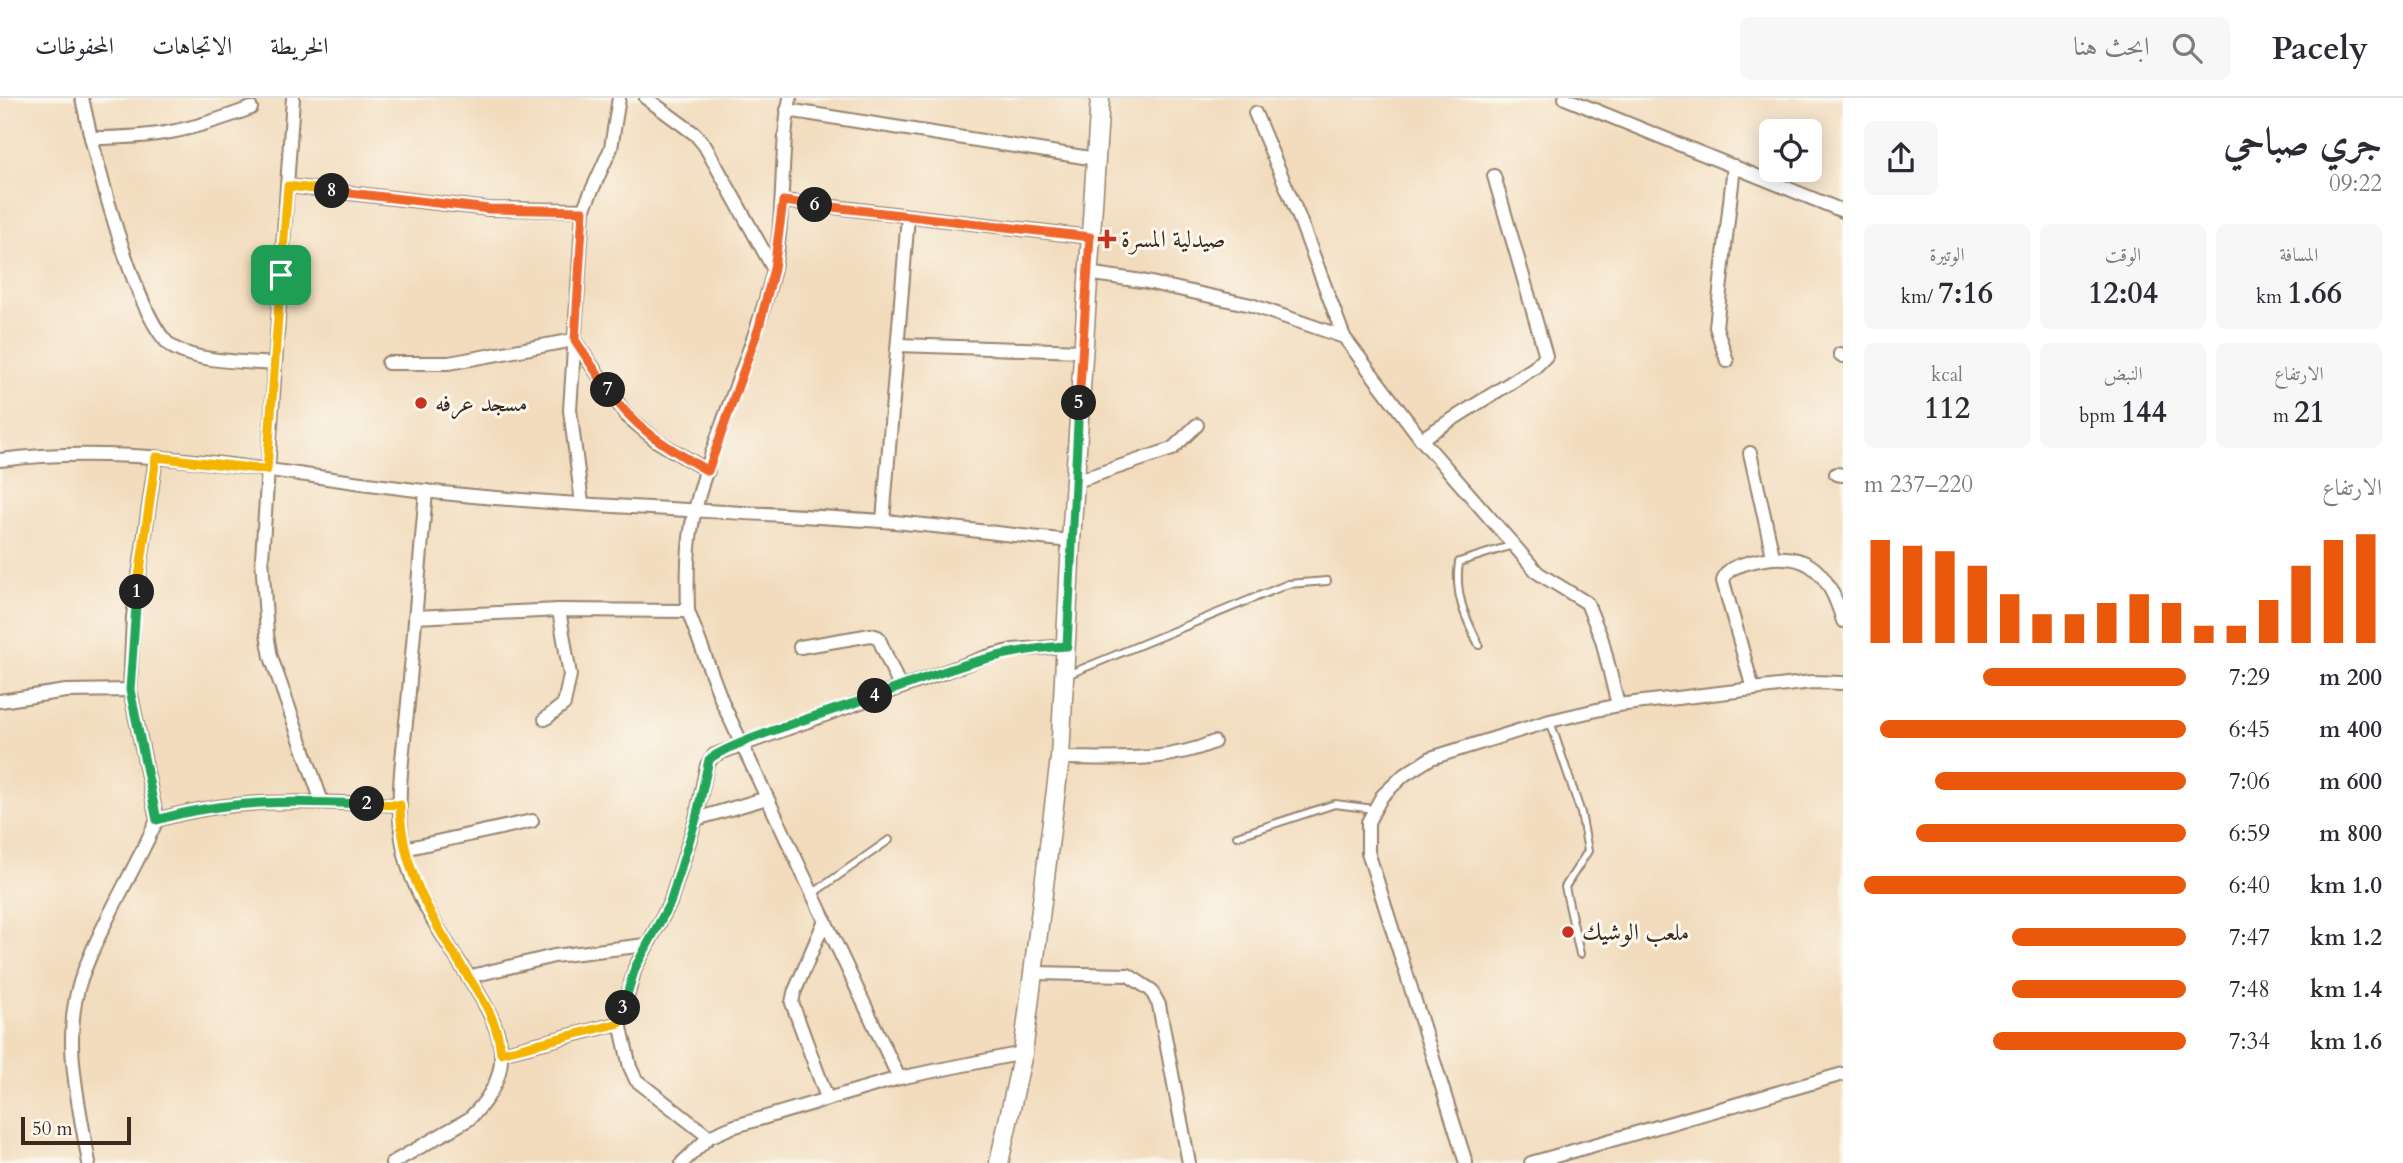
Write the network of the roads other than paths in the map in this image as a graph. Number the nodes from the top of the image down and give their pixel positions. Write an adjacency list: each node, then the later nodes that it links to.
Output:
1 (82, 98): 10 (street)
2 (293, 98): 14 (street)
3 (619, 98): 16 (street)
4 (646, 98): 20 (street)
5 (1100, 98): 11 (main road)
6 (1565, 98): 12 (street)
7 (789, 104): 11 (street); 15 (street)
8 (251, 108): 10 (street)
9 (1255, 113): 22 (street)
10 (91, 138): 28 (street)
11 (1096, 159): 19 (main road)
12 (1734, 166): 17 (street); 26 (street)
13 (1494, 177): 30 (street)
14 (288, 186): 16 (street); 28 (street)
15 (783, 201): 18 (street); 20 (street)
16 (583, 211): 23 (street)
17 (1843, 211)
18 (908, 216): 19 (street); 24 (street)
19 (1090, 237): 21 (main road)
20 (774, 269): 35 (street)
21 (1087, 273): 22 (street); 25 (main road)
22 (1344, 337): 30 (street)
23 (575, 340): 27 (street); 35 (street); 38 (street)
24 (898, 345): 25 (street); 40 (street)
25 (1082, 351): 36 (main road)
26 (1727, 361)
27 (388, 363)
28 (275, 364): 34 (street)
29 (1197, 425): 36 (street)
30 (1421, 439): 42 (street)
31 (1750, 453): 43 (street)
32 (156, 457): 33 (street); 34 (street); 56 (street)
33 (0, 460)
34 (267, 470): 37 (street); 65 (street)
35 (708, 471): 39 (street)
36 (1074, 482): 41 (main road)
37 (426, 491): 38 (street); 47 (street)
38 (582, 503): 39 (street)
39 (695, 511): 40 (street); 46 (street)
40 (883, 521): 41 (street)
41 (1070, 541): 50 (main road)
42 (1513, 545): 49 (lane); 58 (street)
43 (1773, 556): 48 (street); 55 (street)
44 (1327, 581): 52 (lane)
45 (559, 610): 46 (street); 47 (street); 59 (street)
46 (688, 611): 62 (street)
47 (415, 617): 66 (street)
48 (1843, 621)
49 (1479, 645)
50 (1067, 646): 52 (main road); 54 (street)
51 (800, 647): 54 (street)
52 (1065, 675): 63 (main road)
53 (1843, 683): 55 (street)
54 (900, 687): 62 (street)
55 (1753, 689): 58 (street)
56 (130, 690): 57 (street); 69 (street)
57 (0, 701)
58 (1618, 705): 60 (street)
59 (545, 719)
60 (1550, 721): 67 (street); 77 (lane)
61 (1214, 742): 63 (street)
62 (742, 744): 64 (street); 68 (street)
63 (1060, 758): 78 (main road)
64 (767, 798): 68 (street); 74 (street)
65 (322, 802): 66 (street); 69 (street)
66 (400, 805): 73 (street)
67 (1374, 809): 71 (lane); 92 (street)
68 (696, 819): 76 (street)
69 (157, 820): 87 (street)
70 (532, 821): 73 (street)
71 (1237, 836)
72 (889, 840): 74 (lane)
73 (404, 849): 79 (street)
74 (812, 894): 75 (street)
75 (825, 920): 84 (street); 85 (street)
76 (646, 945): 79 (street); 80 (street)
77 (1580, 954)
78 (1035, 973): 81 (main road); 91 (street)
79 (468, 977): 82 (street)
80 (620, 1023): 82 (street); 86 (street)
81 (1023, 1052): 84 (street); 90 (main road)
82 (501, 1053): 88 (street)
83 (1843, 1074): 93 (street)
84 (899, 1078): 85 (street)
85 (827, 1098): 86 (street)
86 (709, 1137): 89 (street)
87 (89, 1163)
88 (392, 1163)
89 (682, 1163)
90 (999, 1163)
91 (1189, 1163)
92 (1466, 1163)
93 (1531, 1163)

